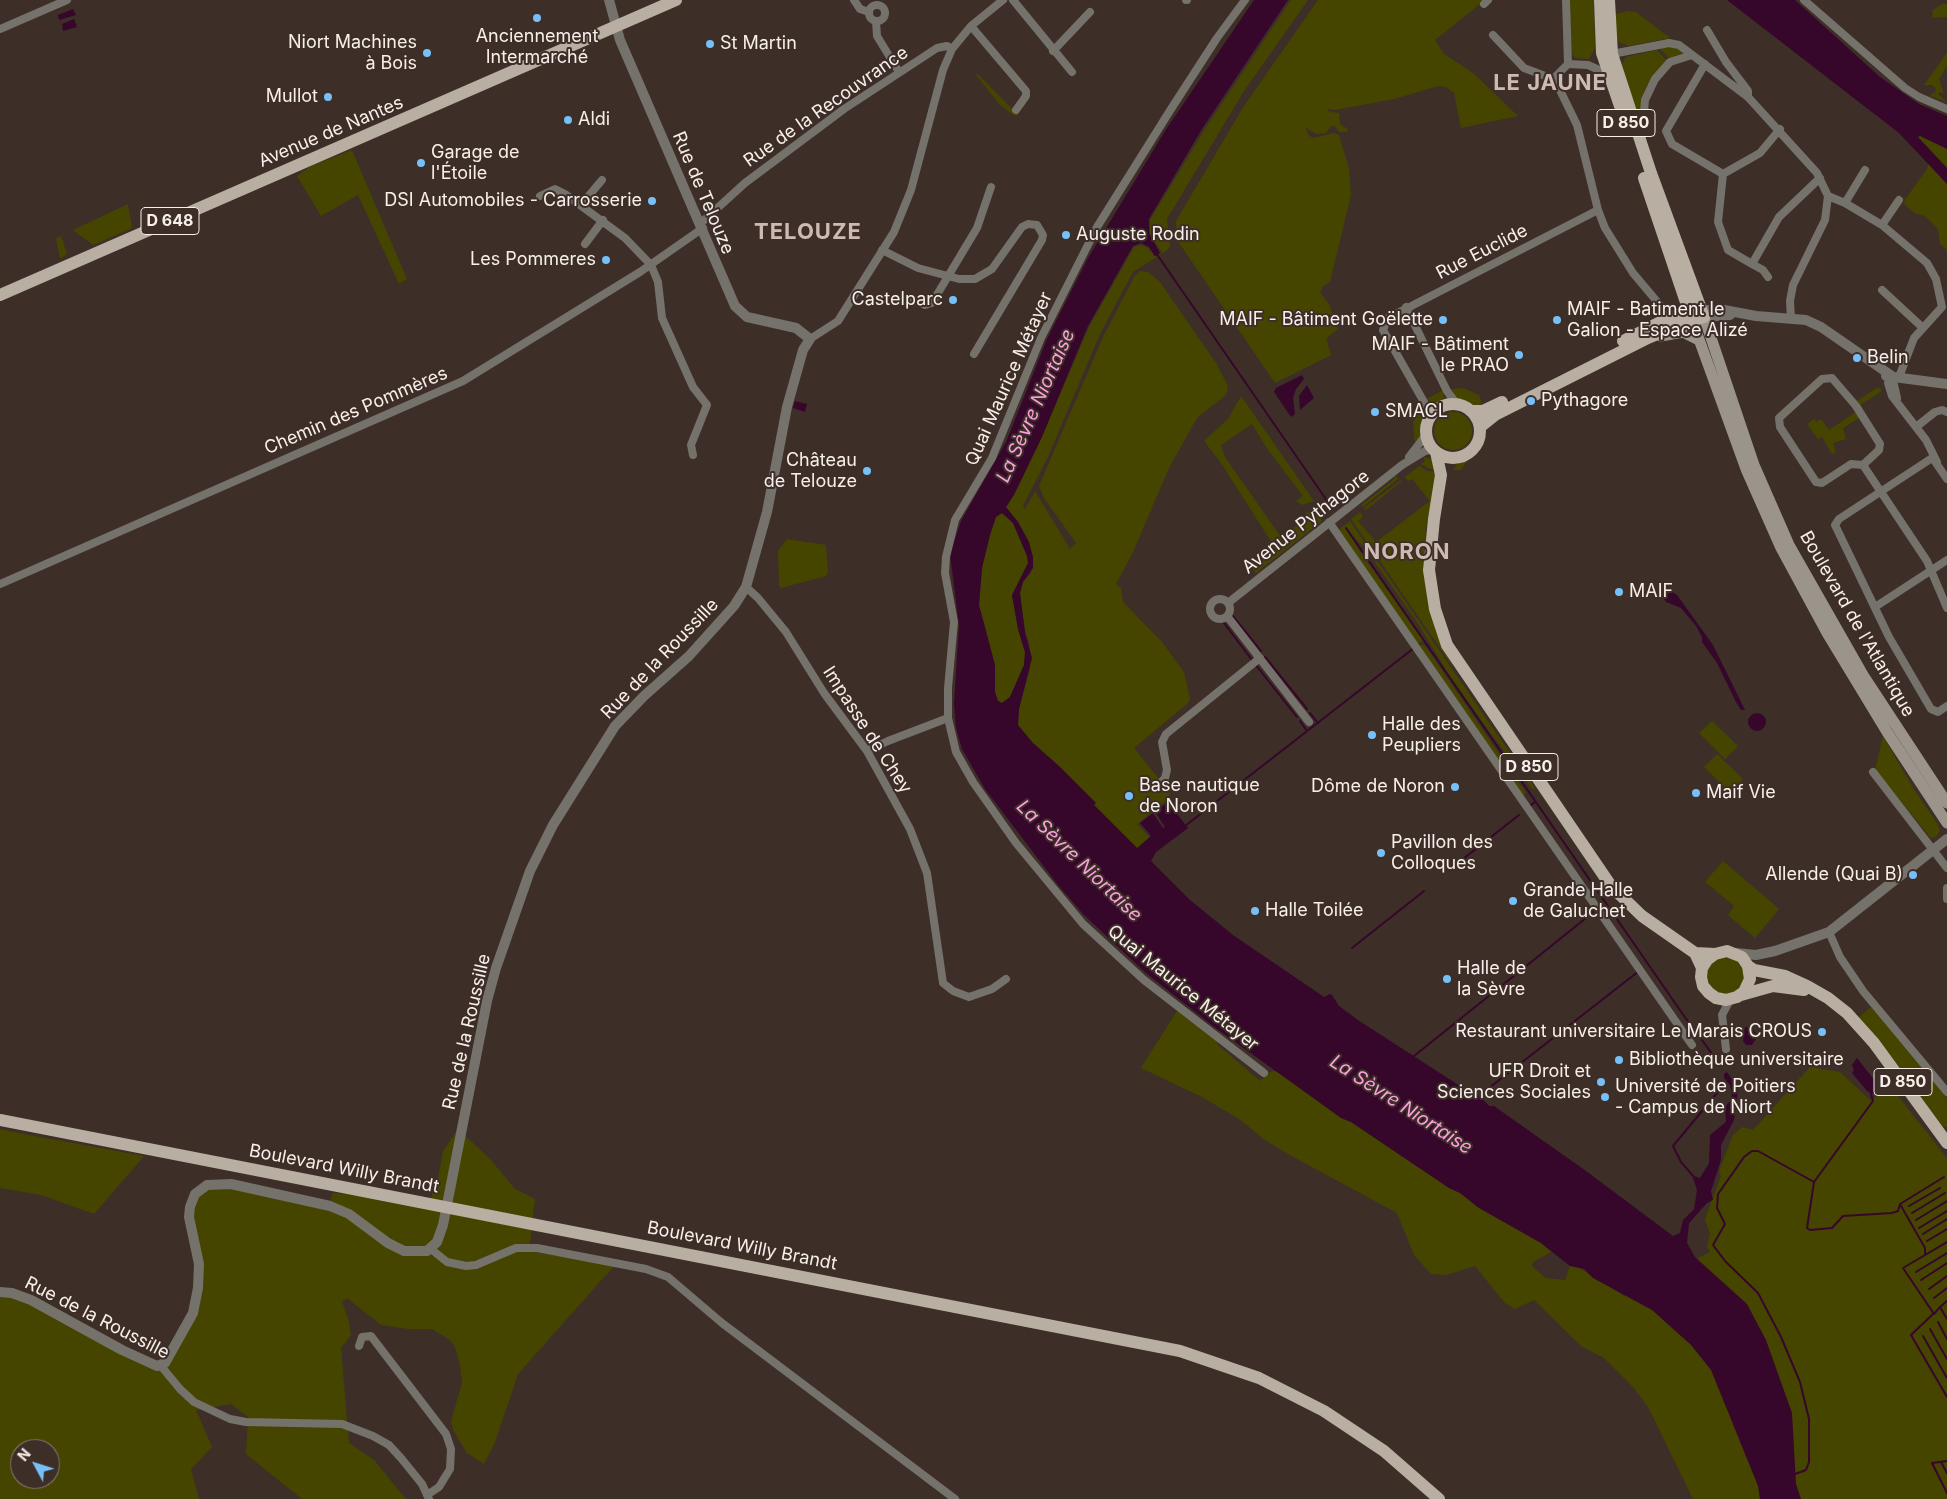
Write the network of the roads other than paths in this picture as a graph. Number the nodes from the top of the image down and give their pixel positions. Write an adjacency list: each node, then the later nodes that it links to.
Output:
1 (67, 0): 20 (street)
2 (604, 0): 16 (street, Rue de Telouze)
3 (609, 0): 16 (street, Rue de Telouze)
4 (676, 0): 18 (main road, Avenue de Nantes / D 648)
5 (854, 0): 14 (street)
6 (1003, 0): 19 (street)
7 (1013, 0): 24 (street)
8 (1245, 0): 107 (street, Quai Maurice Métayer)
9 (1566, 0): 27 (street)
10 (1600, 0): 31 (main road, Boulevard de l'Atlantique / D 850)
11 (1609, 0): 25 (main road, Boulevard de l'Atlantique / D 850)
12 (1804, 0): 34 (street)
13 (881, 3): 14 (street); 17 (street)
14 (869, 12): 17 (street)
15 (1090, 12): 24 (street)
16 (613, 13): 18 (street, Rue de Telouze)
17 (876, 21): 29 (street)
18 (616, 26): 51 (street, Rue de Telouze); 64 (main road, Avenue de Nantes / D 648)
19 (971, 26): 23 (street); 35 (street)
20 (0, 29)
21 (1707, 30): 33 (street)
22 (1493, 35): 32 (street)
23 (952, 49): 29 (street, Rue de la Recouvrance); 55 (street)
24 (1054, 51): 30 (street)
25 (1612, 54): 26 (street); 37 (main road, Boulevard de l'Atlantique / D 850)
26 (1692, 55): 28 (street); 37 (street)
27 (1568, 64): 31 (street); 32 (street)
28 (1705, 64): 33 (street); 39 (street)
29 (899, 72): 51 (street, Rue de la Recouvrance)
30 (1072, 72)
31 (1608, 74): 61 (main road, Boulevard de l'Atlantique / D 850)
32 (1553, 79): 48 (street)
33 (1748, 97): 36 (street)
34 (1947, 109)
35 (1016, 110)
36 (1780, 129): 39 (street); 40 (street)
37 (1641, 143): 69 (main road, Boulevard de l'Atlantique / D 850)
38 (1865, 170): 46 (street)
39 (1723, 174): 56 (street)
40 (1820, 178): 44 (street); 56 (street)
41 (602, 180): 47 (street)
42 (991, 187): 59 (street)
43 (540, 196): 47 (street)
44 (1828, 196): 46 (street); 72 (street)
45 (1899, 200): 50 (street)
46 (1845, 203): 50 (street)
47 (581, 205): 49 (street)
48 (1598, 210): 52 (street, Rue Euclide); 70 (street)
49 (603, 220): 53 (street); 57 (street)
50 (1882, 225): 67 (street)
51 (702, 226): 57 (street, Chemin des Pommères); 75 (street, Rue de Telouze)
52 (1543, 238): 54 (street); 58 (street, Rue Euclide)
53 (585, 244)
54 (1548, 247)
55 (882, 250): 59 (street); 75 (street)
56 (1752, 264): 60 (street)
57 (651, 265): 88 (street); 99 (street, Chemin des Pommères)
58 (1473, 273): 62 (street); 66 (street, Rue Euclide)
59 (947, 276): 65 (street); 77 (street)
60 (1768, 277)
61 (1679, 280): 69 (main road, Boulevard de l'Atlantique / D 850); 70 (main road, Boulevard de l'Atlantique)
62 (1478, 282)
63 (1882, 290): 73 (street)
64 (0, 295)
65 (914, 300)
66 (1406, 307): 80 (street); 83 (street, Rue Euclide)
67 (1944, 309): 73 (street)
68 (1739, 313): 69 (street); 71 (street); 72 (street)
69 (1697, 315): 70 (main road); 71 (street); 74 (main road); 76 (main road, Boulevard de l'Atlantique)
70 (1670, 316): 81 (main road)
71 (1720, 317): 76 (street)
72 (1791, 318): 78 (street)
73 (1922, 327): 78 (street)
74 (1648, 338): 76 (main road); 84 (main road)
75 (810, 339): 100 (street, Rue de la Roussille)
76 (1705, 339): 112 (main road, Boulevard de l'Atlantique); 113 (main road, Boulevard de l'Atlantique)
77 (974, 354)
78 (1895, 376): 79 (street); 85 (street)
79 (1947, 384)
80 (1456, 404): 81 (main road); 83 (main road)
81 (1472, 411): 84 (main road)
82 (1947, 412): 85 (street)
83 (1429, 418): 86 (main road)
84 (1480, 427): 89 (main road)
85 (1917, 429): 90 (street)
86 (1426, 436): 87 (main road); 91 (street, Avenue Pythagore)
87 (1434, 451): 89 (main road); 91 (street, Avenue Pythagore); 96 (main road, D 850)
88 (693, 455)
89 (1462, 457): 96 (main road, D 850)
90 (1934, 460): 93 (street); 94 (street)
91 (1402, 465): 95 (street, Avenue Pythagore)
92 (1863, 465): 92 (street); 94 (street)
93 (1947, 478)
94 (1881, 491): 98 (street); 102 (street)
95 (1330, 522): 101 (street, Avenue Pythagore); 127 (street)
96 (1432, 542): 120 (main road, D 850)
97 (1947, 560): 98 (street)
98 (1931, 570): 102 (street); 103 (street)
99 (0, 584)
100 (746, 586): 109 (street, Impasse de Chey); 133 (street, Rue de la Roussille)
101 (1228, 603): 104 (street); 104 (street)
102 (1875, 607): 106 (street)
103 (1947, 608)
104 (1226, 616): 105 (street)
105 (1260, 658): 108 (street); 111 (street)
106 (1947, 706)
107 (948, 718): 109 (street); 129 (street, Quai Maurice Métayer)
108 (1309, 722)
109 (867, 751): 124 (street, Impasse de Chey)
110 (1873, 772): 115 (street)
111 (1159, 784)
112 (1947, 802)
113 (1947, 823)
114 (1947, 839): 115 (street)
115 (1933, 848): 116 (street); 119 (street)
116 (1947, 868)
117 (1947, 888): 118 (street)
118 (1947, 899)
119 (1829, 932): 122 (street); 130 (street)
120 (1695, 953): 121 (main road); 123 (main road)
121 (1714, 954): 122 (main road); 123 (main road)
122 (1750, 961): 125 (main road); 126 (main road, D 850)
123 (1702, 968): 125 (main road)
124 (1006, 979)
125 (1736, 997): 126 (main road, D 850); 128 (street)
126 (1855, 1023): 132 (main road, D 850)
127 (1692, 1045)
128 (1726, 1049)
129 (1264, 1072)
130 (1947, 1092)
131 (0, 1120): 139 (main road, Boulevard Willy Brandt)
132 (1947, 1143)
133 (431, 1249): 136 (street); 138 (street)
134 (0, 1292): 136 (street, Rue de la Roussille)
135 (359, 1346): 137 (street)
136 (161, 1366): 137 (street, Rue de la Roussille)
137 (428, 1497)
138 (955, 1499)
139 (1439, 1499)

